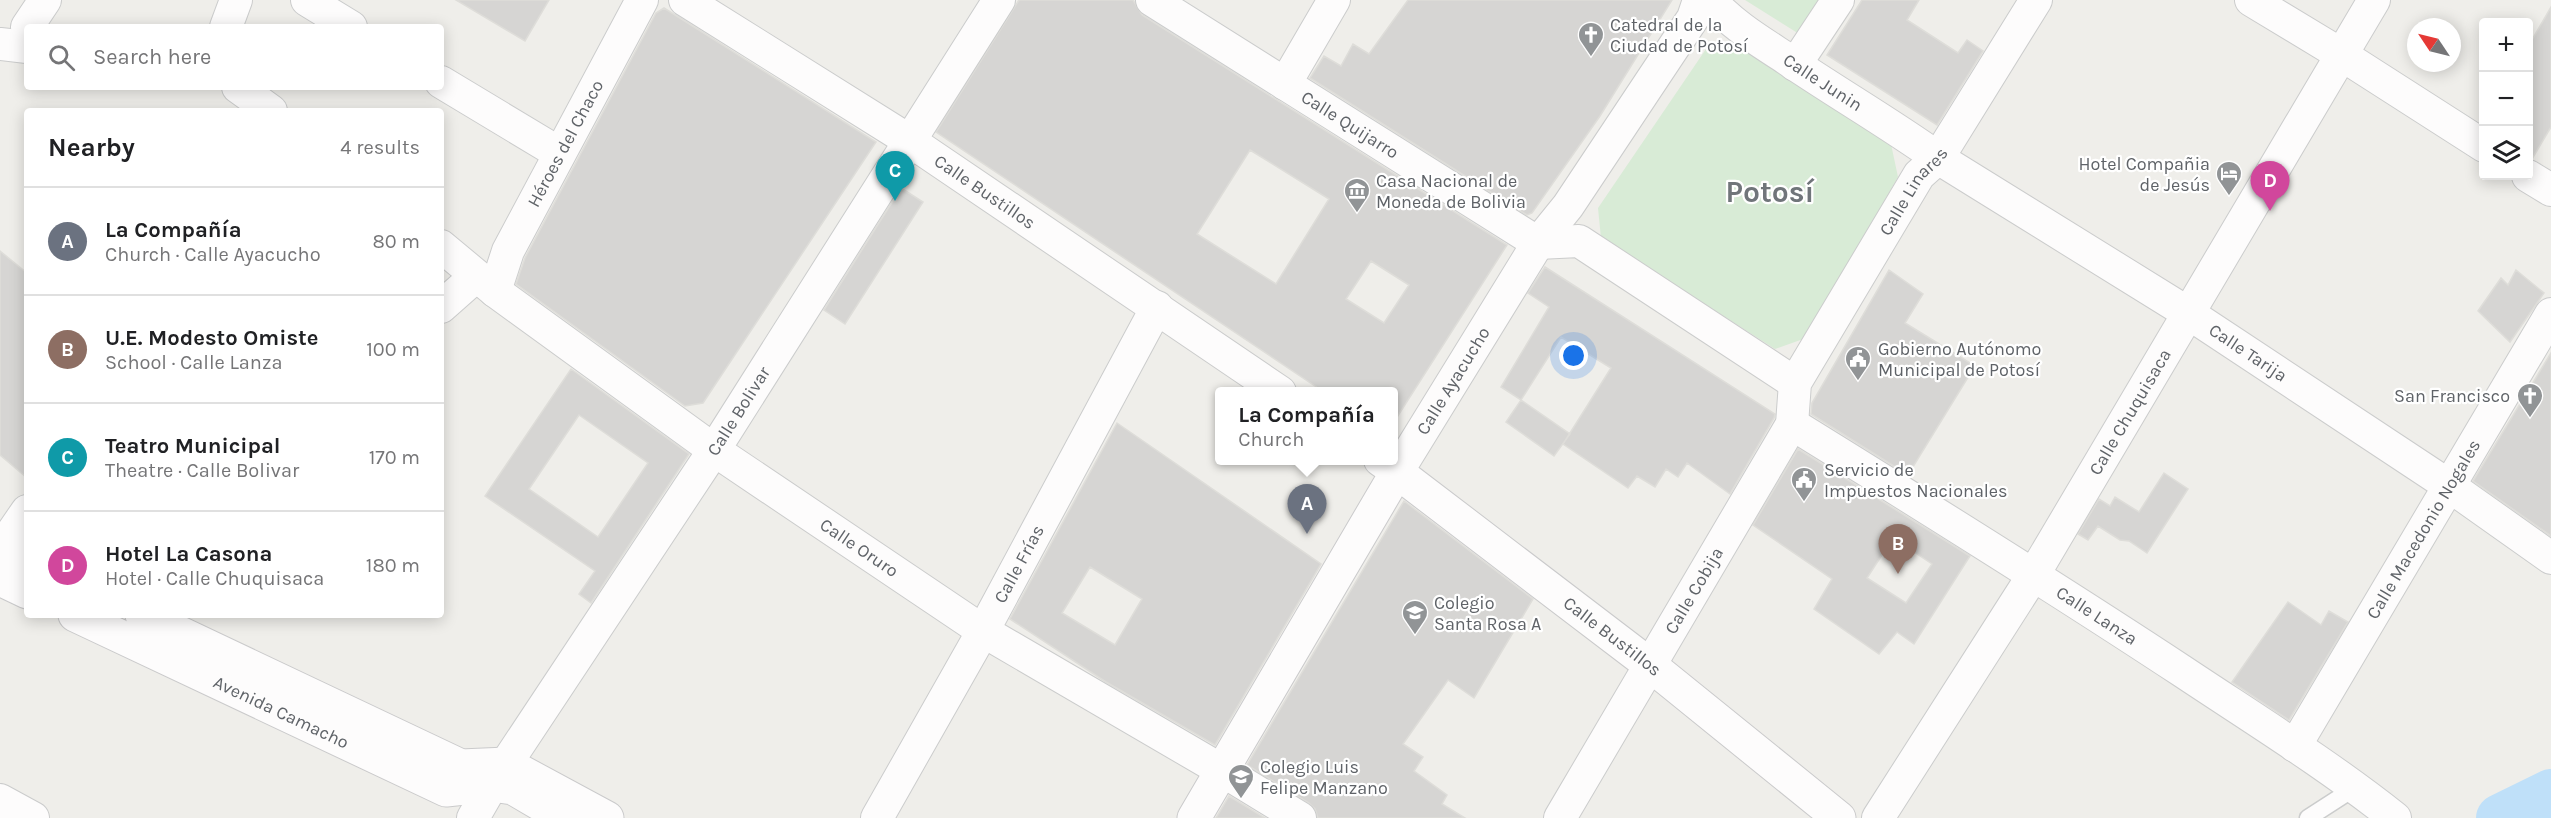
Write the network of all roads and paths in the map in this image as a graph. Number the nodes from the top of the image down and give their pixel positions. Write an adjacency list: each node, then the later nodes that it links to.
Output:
1 (45, 0): 14 (street)
2 (236, 0): 15 (street)
3 (307, 0): 16 (street)
4 (642, 0): 25 (street, Héroes del Chaco)
5 (685, 0): 23 (street, Calle Bustillos)
6 (999, 0): 23 (street, Calle Bolivar)
7 (1152, 0): 20 (street, Calle Quijarro)
8 (1334, 0): 20 (street)
9 (1838, 0): 18 (street)
10 (2036, 0): 26 (street, Calle Linares)
11 (2251, 0): 17 (street)
12 (2374, 0): 17 (street, Calle Chuquisaca)
13 (1701, 6): 18 (street, Calle Junin); 29 (street, Calle Ayacucho)
14 (29, 24)
15 (227, 24)
16 (346, 24)
17 (2343, 55): 24 (street); 34 (street, Calle Chuquisaca)
18 (1796, 65): 26 (street, Calle Junin)
19 (444, 83): 25 (street)
20 (1285, 84): 29 (street, Calle Quijarro)
21 (242, 90): 22 (street)
22 (266, 108)
23 (910, 141): 33 (street, Calle Bustillos); 39 (street, Calle Bolivar)
24 (2479, 143)
25 (559, 153): 31 (street, Héroes del Chaco)
26 (1938, 158): 34 (street, Calle Tarija); 36 (street, Calle Linares)
27 (2533, 179): 28 (street)
28 (2551, 190)
29 (1538, 243): 36 (street); 40 (street, Calle Ayacucho)
30 (444, 249): 31 (street, Calle Oruro)
31 (485, 284): 32 (street); 39 (street, Calle Oruro)
32 (444, 305)
33 (1157, 307): 37 (street, Calle Bustillos); 50 (street, Calle Frías)
34 (2188, 313): 42 (street, Calle Tarija); 46 (street, Calle Chuquisaca)
35 (2551, 314): 42 (street, Calle Macedonio Nogales)
36 (1795, 383): 38 (street)
37 (1273, 387)
38 (1792, 424): 46 (street, Calle Lanza); 51 (street, Calle Cobija)
39 (714, 450): 50 (street, Calle Oruro); 54 (street, Calle Bolivar)
40 (1398, 451)
41 (1388, 466): 51 (main road, Calle Bustillos); 53 (main road, Calle Ayacucho)
42 (2448, 485): 45 (street, Calle Tarija); 52 (street, Calle Macedonio Nogales)
43 (24, 518): 44 (street)
44 (6, 557): 47 (main road)
45 (2551, 558)
46 (2034, 574): 52 (street, Calle Lanza); 66 (street, Calle Chuquisaca)
47 (24, 587)
48 (81, 618): 54 (main road, Avenida Camacho)
49 (148, 618): 54 (main road, Avenida Camacho)
50 (983, 631): 53 (street, Calle Oruro); 61 (street, Calle Frías)
51 (1650, 665): 64 (street, Calle Cobija); 65 (main road, Calle Bustillos)
52 (2295, 746): 55 (street, Calle Lanza)
53 (1223, 771): 62 (main road, Calle Ayacucho); 63 (street, Calle Oruro)
54 (500, 774): 58 (street, Calle Bolivar); 59 (main road); 60 (main road)
55 (2356, 787): 67 (lane); 68 (street, Calle Lanza)
56 (0, 800): 57 (street)
57 (33, 818)
58 (473, 818)
59 (564, 818)
60 (608, 818)
61 (877, 818)
62 (1194, 818)
63 (1300, 818)
64 (1560, 818)
65 (1839, 818)
66 (1878, 818)
67 (2308, 818)
68 (2395, 818)

